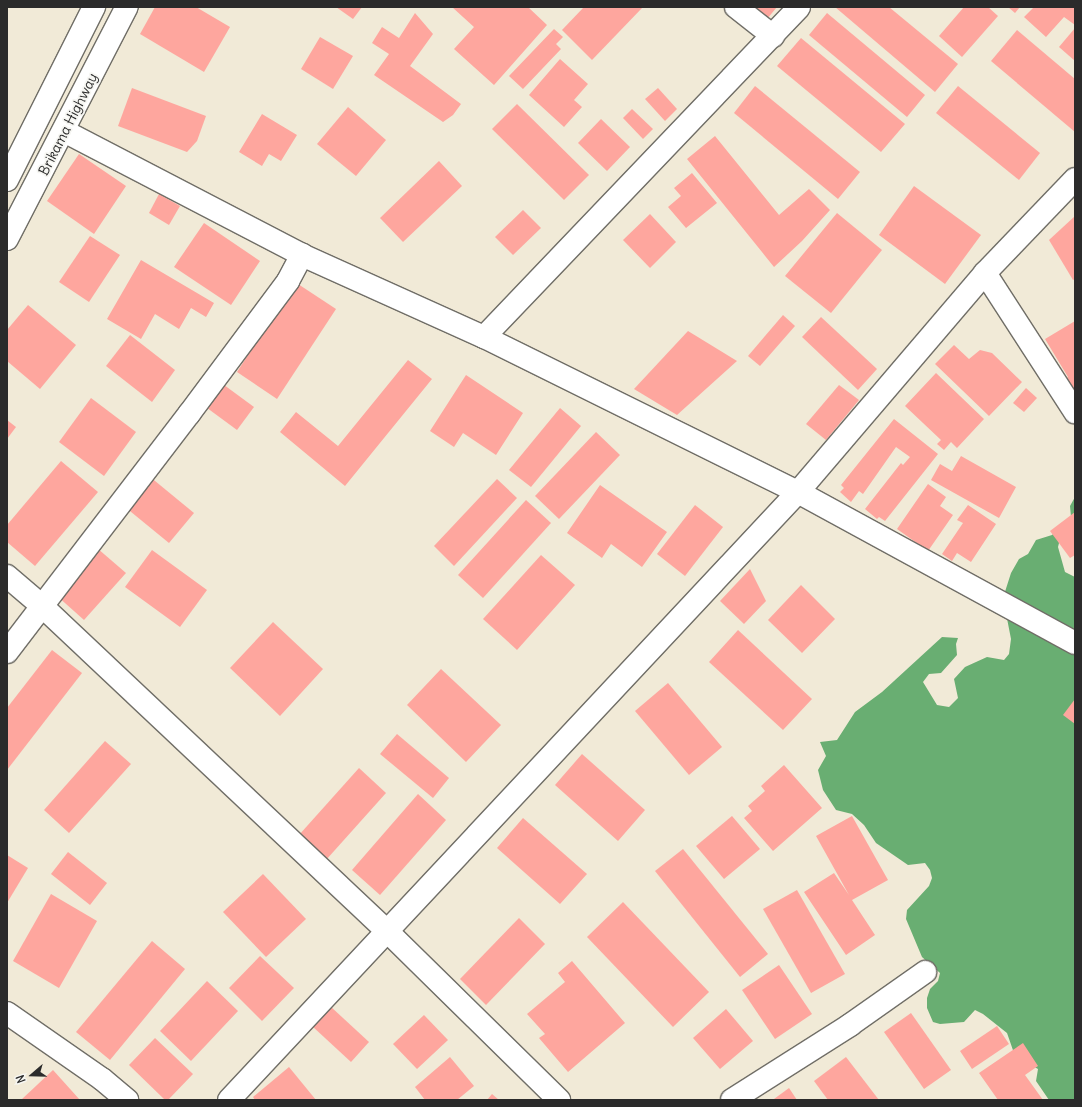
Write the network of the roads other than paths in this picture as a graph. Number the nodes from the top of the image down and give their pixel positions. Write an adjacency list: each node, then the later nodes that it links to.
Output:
1 (94, 7): 8 (main road, Brikama Highway)
2 (127, 7): 6 (main road, Brikama Highway)
3 (736, 7): 5 (main road)
4 (799, 7): 5 (main road)
5 (773, 36): 12 (main road)
6 (64, 131): 9 (main road, Brikama Highway); 10 (main road)
7 (1075, 179): 11 (main road)
8 (7, 180)
9 (7, 239)
10 (302, 255): 12 (main road); 16 (main road)
11 (985, 274): 13 (main road); 14 (main road)
12 (484, 337): 14 (main road)
13 (1075, 412)
14 (798, 492): 17 (main road); 19 (main road)
15 (7, 576): 16 (main road)
16 (41, 605): 18 (main road); 19 (main road)
17 (1075, 643)
18 (7, 652)
19 (388, 932): 23 (main road); 24 (main road)
20 (925, 972): 25 (main road)
21 (7, 1013): 22 (main road)
22 (127, 1100)
23 (229, 1100)
24 (559, 1100)
25 (732, 1100)

